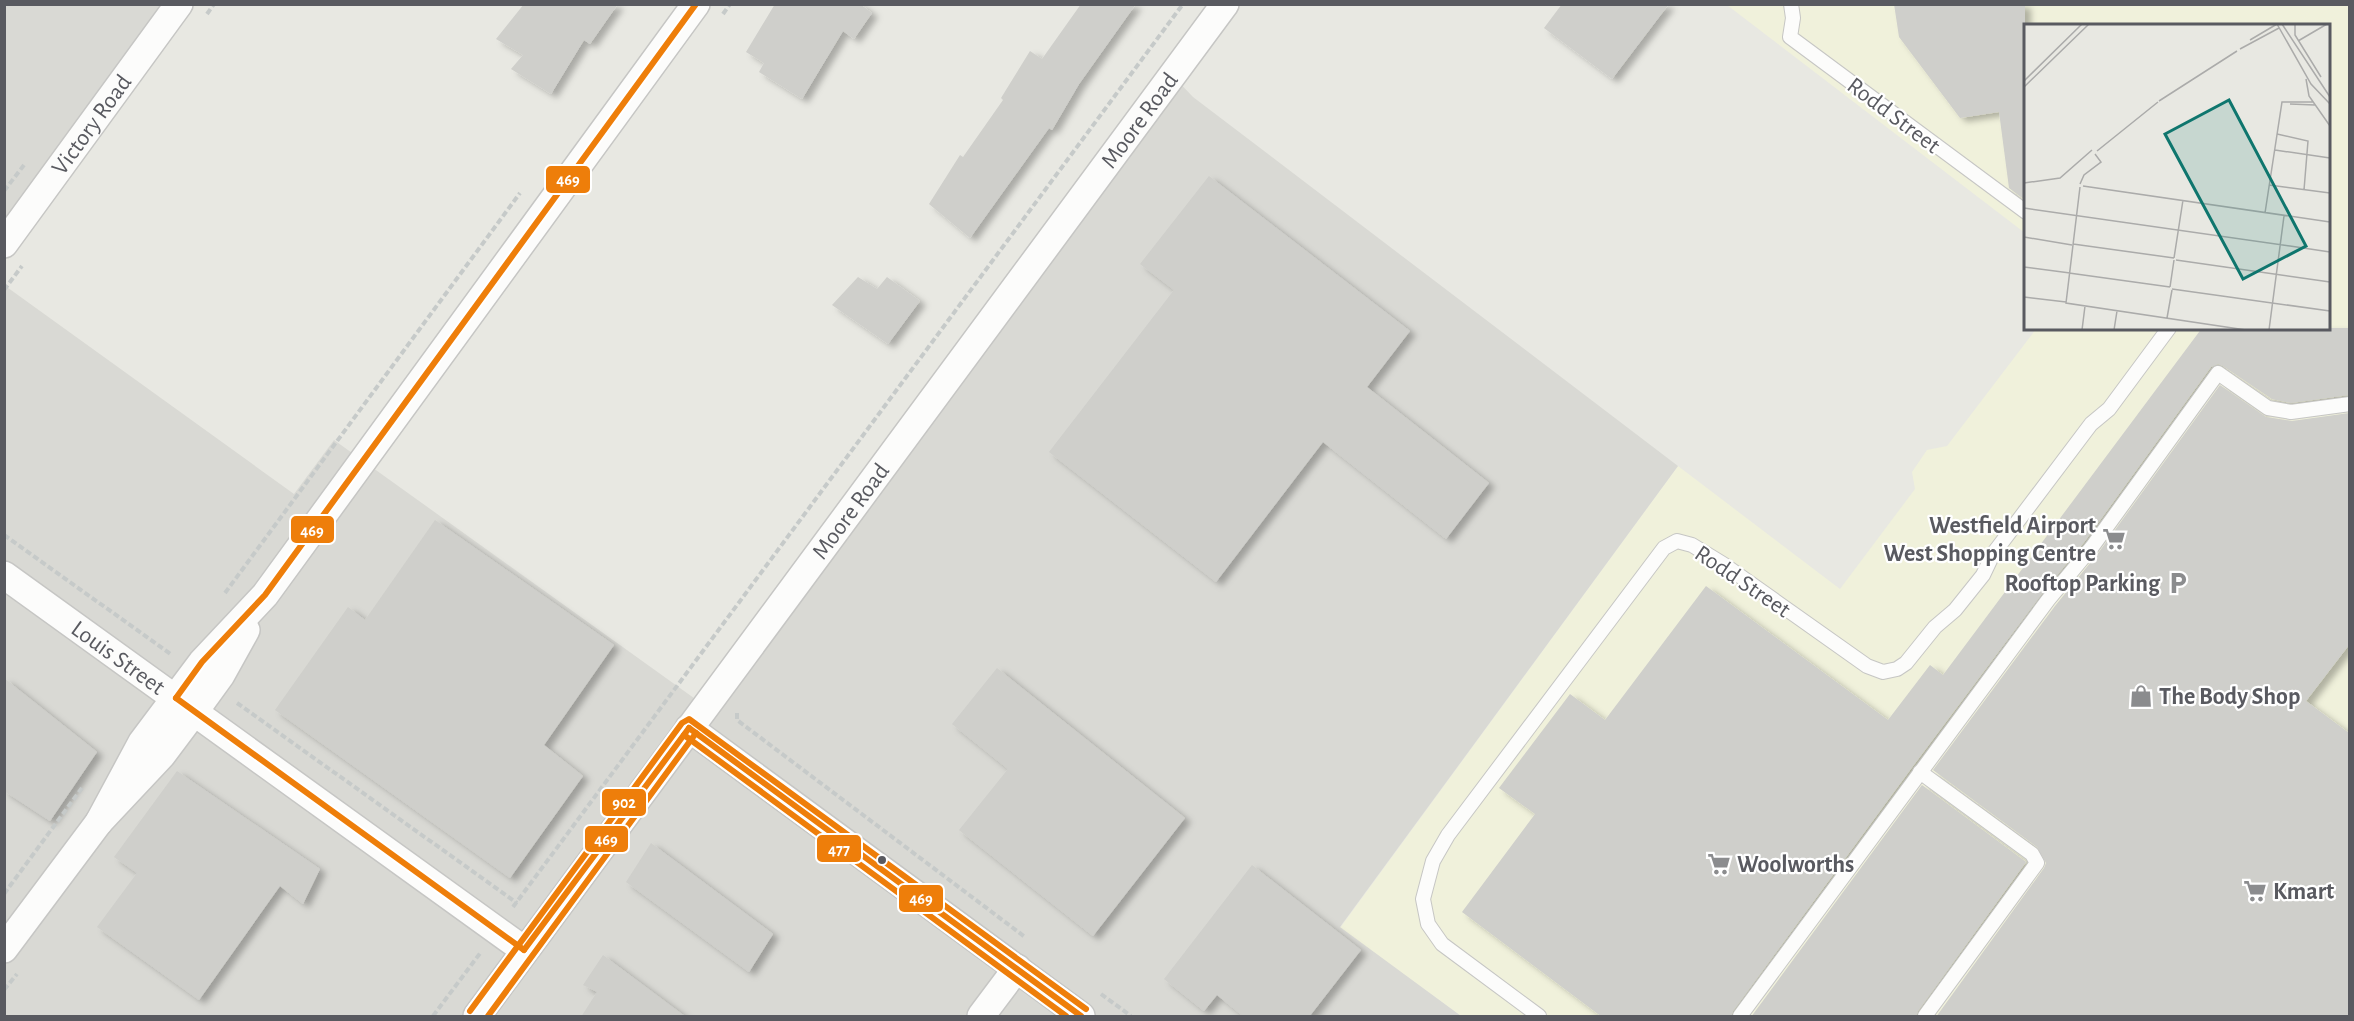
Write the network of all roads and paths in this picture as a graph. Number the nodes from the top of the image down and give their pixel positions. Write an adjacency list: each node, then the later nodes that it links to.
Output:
1 (179, 4): 8 (street, Victory Road)
2 (696, 4): 14 (street)
3 (1183, 4): 20 (path)
4 (1225, 4): 16 (street, Moore Road)
5 (1791, 4): 7 (lane, Rodd Street)
6 (525, 186): 12 (path)
7 (2024, 211)
8 (4, 244)
9 (2168, 330): 32 (lane, Rodd Street)
10 (2349, 404): 17 (lane)
11 (4, 575): 14 (street, Louis Street)
12 (222, 597)
13 (237, 703): 20 (path)
14 (186, 704): 21 (street, Louis Street); 23 (street)
15 (737, 705): 22 (path)
16 (689, 728): 24 (street, Moore Road); 25 (street)
17 (1920, 772): 33 (lane); 34 (lane)
18 (88, 781): 19 (path)
19 (4, 894)
20 (517, 903): 21 (path)
21 (497, 930): 24 (street, Louis Street); 27 (path)
22 (1028, 939)
23 (4, 949)
24 (524, 950): 28 (street, Moore Road)
25 (1017, 968): 29 (street); 30 (street)
26 (1094, 988): 31 (path)
27 (433, 1017)
28 (477, 1017)
29 (981, 1017)
30 (1081, 1017)
31 (1131, 1017)
32 (1539, 1017)
33 (1740, 1017)
34 (1924, 1017)

